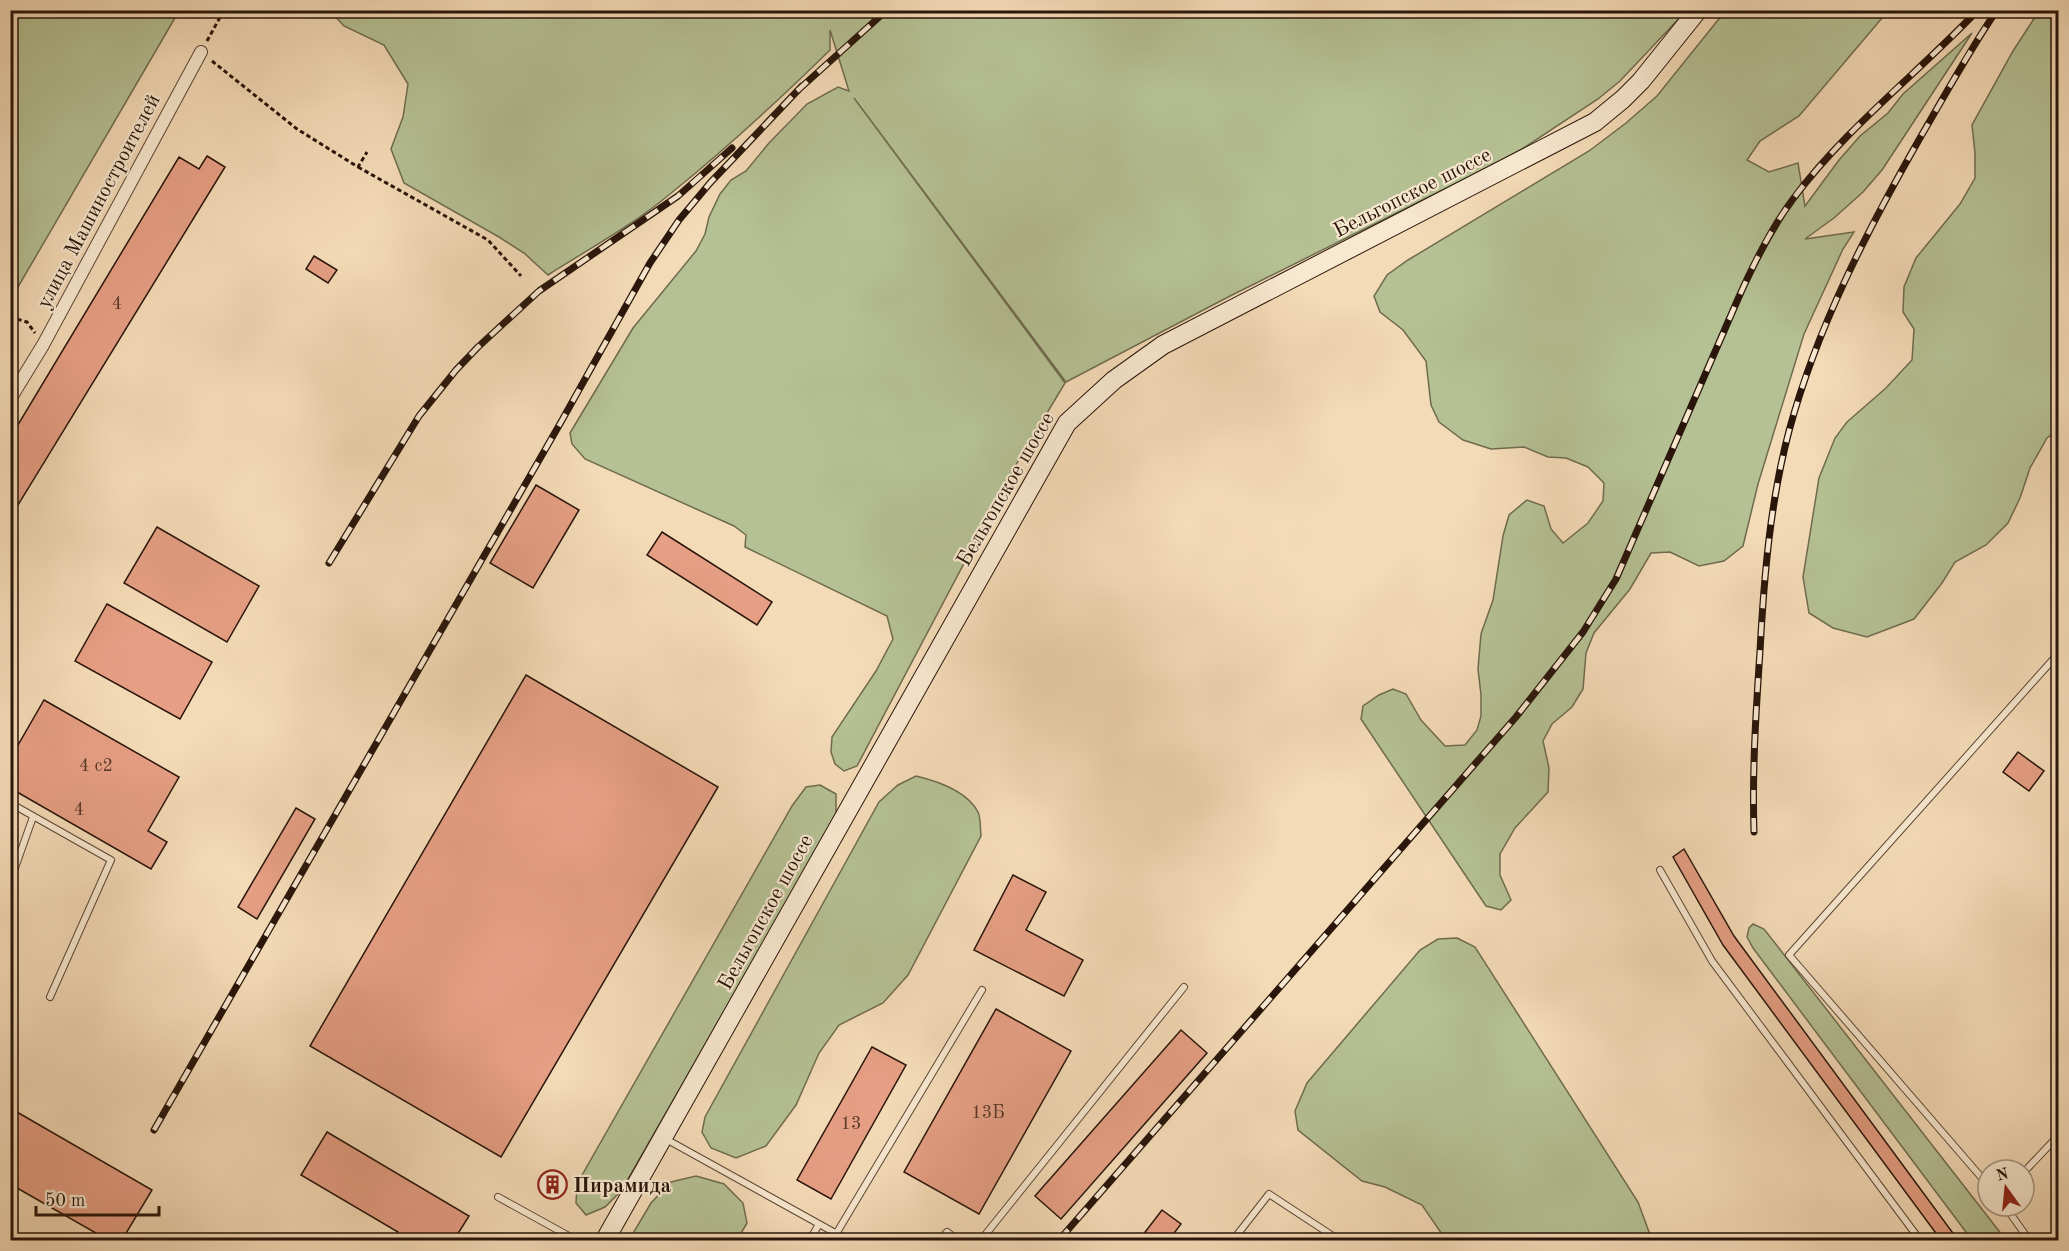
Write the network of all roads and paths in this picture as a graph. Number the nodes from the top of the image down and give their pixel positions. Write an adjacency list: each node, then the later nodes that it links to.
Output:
1 (224, 10): 3 (path)
2 (1698, 10): 19 (street, Бельгопское шоссе)
3 (201, 52): 5 (path); 8 (street, улица Машиностроителей)
4 (367, 152): 5 (path)
5 (358, 167): 6 (path)
6 (520, 276)
7 (10, 316): 8 (path)
8 (43, 345): 9 (street, улица Машиностроителей)
9 (10, 399)
10 (2058, 654): 21 (lane)
11 (10, 803): 12 (lane)
12 (33, 817): 14 (lane); 17 (lane)
13 (1660, 870): 35 (lane)
14 (10, 882)
15 (1184, 987): 32 (lane)
16 (982, 990): 25 (lane)
17 (50, 997)
18 (2058, 1136): 20 (lane)
19 (664, 1137): 24 (lane); 27 (street, Бельгопское шоссе)
20 (2036, 1159)
21 (1976, 1171)
22 (498, 1197): 26 (lane)
23 (2013, 1218): 36 (lane)
24 (819, 1224): 25 (lane); 28 (lane)
25 (836, 1234): 29 (lane)
26 (576, 1240)
27 (605, 1240)
28 (810, 1240)
29 (848, 1240)
30 (940, 1240): 31 (lane)
31 (958, 1240)
32 (981, 1240)
33 (1233, 1240): 34 (lane)
34 (1339, 1240)
35 (1920, 1240)
36 (2029, 1240)

